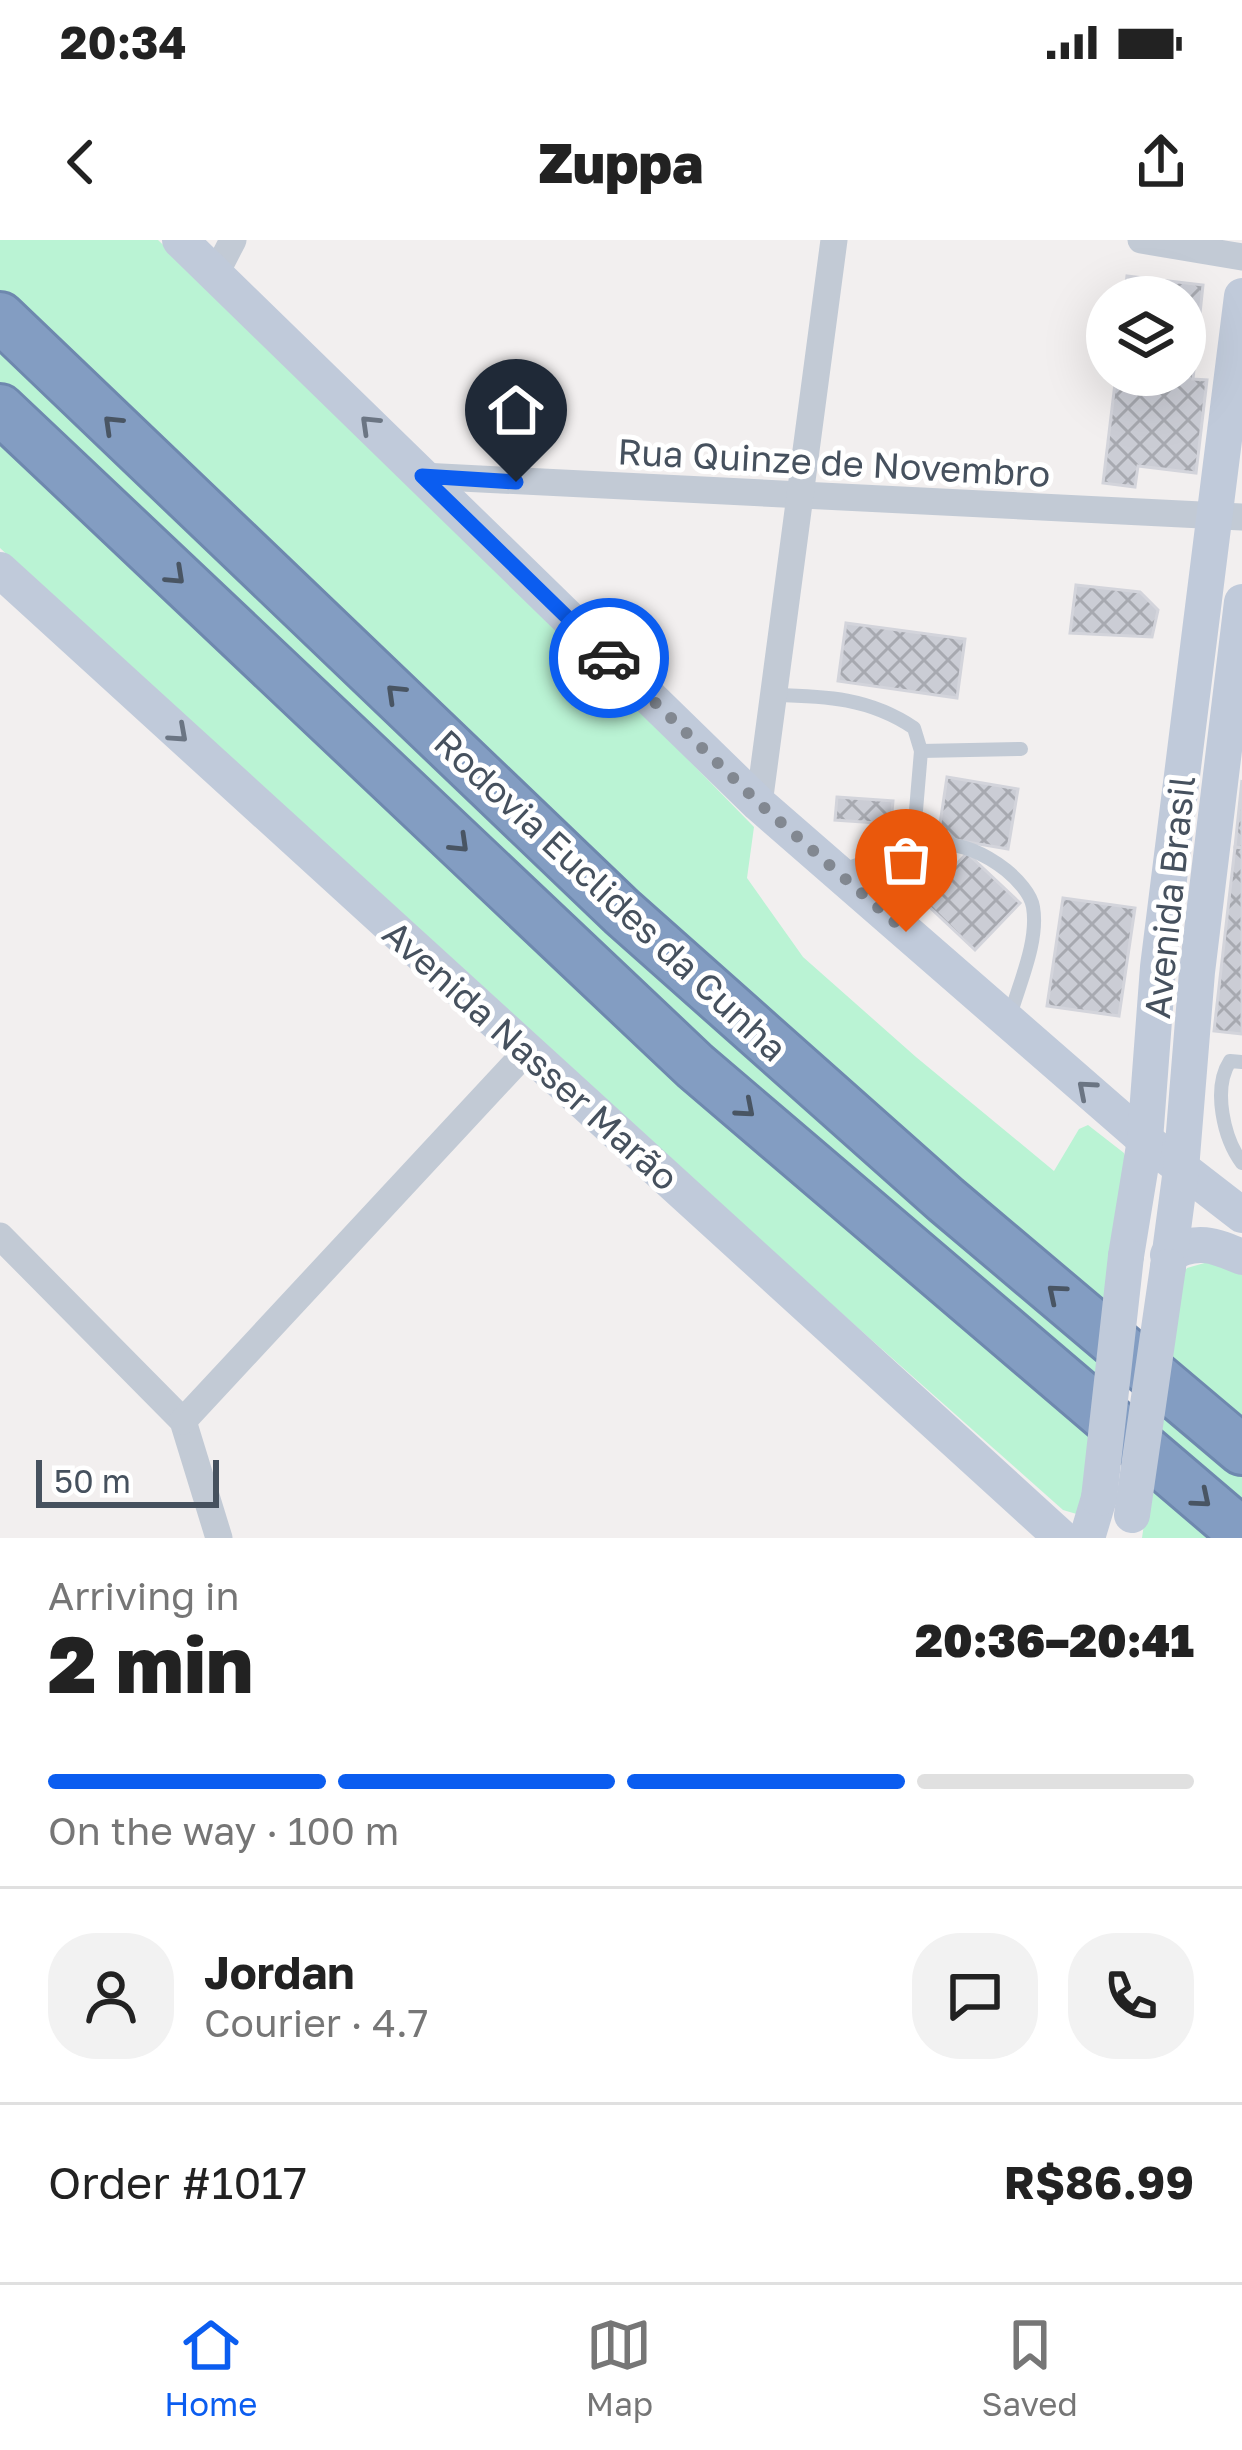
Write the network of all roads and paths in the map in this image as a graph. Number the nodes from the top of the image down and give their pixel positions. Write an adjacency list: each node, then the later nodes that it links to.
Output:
1 (180, 240): 6 (main road)
2 (232, 240): 6 (street)
3 (834, 240): 11 (street)
4 (1142, 240): 5 (street)
5 (1242, 256)
6 (215, 275): 10 (main road, one-way to 6)
7 (1242, 296): 12 (main road, Avenida Brasil)
8 (0, 317): 36 (highway, Rodovia Euclides da Cunha, one-way to 8)
9 (0, 409): 38 (highway, Rodovia Euclides da Cunha, one-way to 38)
10 (422, 476): 11 (street, Rua Quinze de Novembro); 18 (main road)
11 (800, 497): 12 (street, Rua Quinze de Novembro); 15 (street)
12 (1229, 516): 21 (main road, Avenida Brasil)
13 (2, 575): 24 (main road, Avenida Nasser Marão, one-way to 24)
14 (1242, 602): 22 (main road, Avenida Brasil)
15 (774, 694): 17 (lane); 18 (street)
16 (1021, 749): 17 (lane)
17 (921, 752): 19 (lane)
18 (760, 804): 20 (main road)
19 (913, 846): 20 (lane); 23 (lane)
20 (838, 872): 23 (main road)
21 (1158, 967): 22 (main road); 28 (main road, Avenida Brasil)
22 (1196, 972): 30 (main road, Avenida Brasil)
23 (1008, 1021): 28 (main road, one-way to 23)
24 (526, 1051): 35 (street); 40 (main road, Avenida Nasser Marão)
25 (1242, 1062): 26 (lane)
26 (1224, 1110): 27 (lane); 29 (lane)
27 (1242, 1111)
28 (1145, 1140): 30 (main road); 41 (main road, Avenida Brasil, bridge)
29 (1242, 1163)
30 (1181, 1168): 31 (main road); 34 (main road, Avenida Brasil)
31 (1242, 1215)
32 (0, 1236): 35 (street)
33 (1242, 1257): 34 (main road)
34 (1168, 1261): 37 (main road, Avenida Brasil, bridge)
35 (183, 1421): 39 (street)
36 (1242, 1450)
37 (1129, 1526)
38 (1242, 1533)
39 (219, 1538)
40 (1062, 1538)
41 (1087, 1538)

